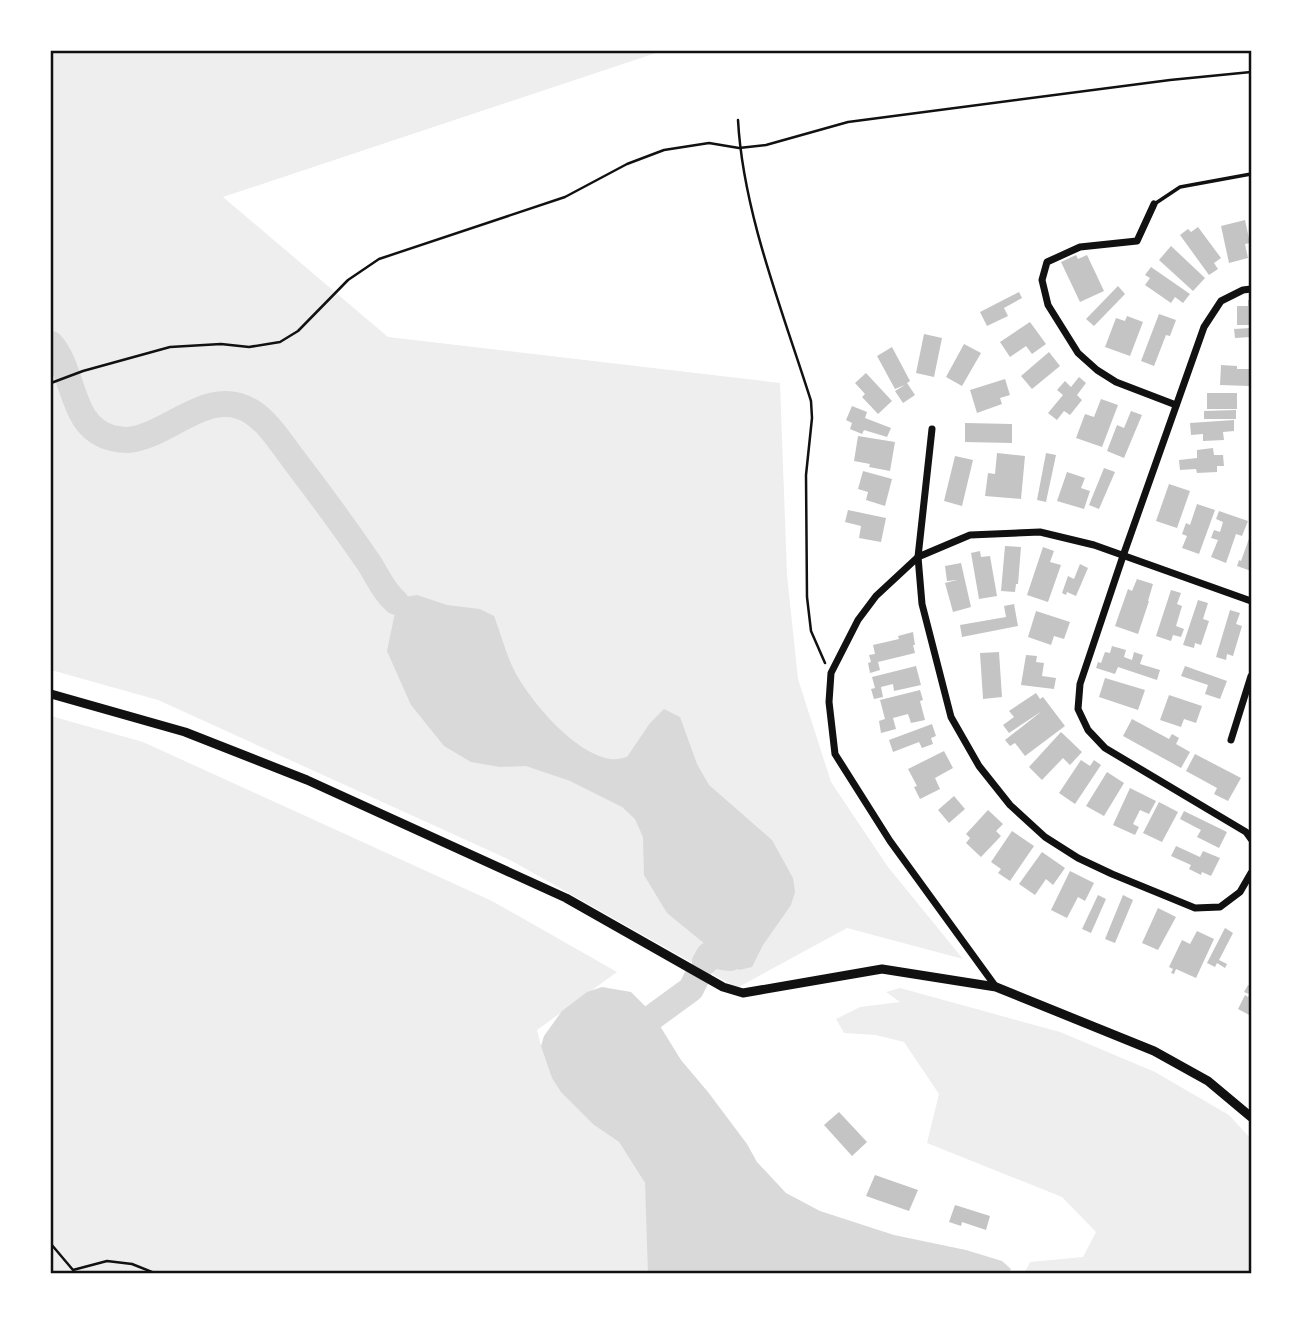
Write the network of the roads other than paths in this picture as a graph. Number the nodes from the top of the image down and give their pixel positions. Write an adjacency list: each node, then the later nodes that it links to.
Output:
1 (1251, 174): 2 (lane)
2 (1154, 204): 4 (street)
3 (1251, 289): 4 (street)
4 (1176, 405): 6 (street)
5 (932, 429): 7 (street)
6 (1123, 556): 7 (street); 8 (street); 12 (street)
7 (918, 557): 13 (street); 14 (street)
8 (1251, 601)
9 (1251, 676): 11 (street)
10 (51, 694): 14 (street)
11 (1231, 740)
12 (1251, 839)
13 (1251, 873)
14 (996, 987): 15 (street)
15 (1251, 1117)

